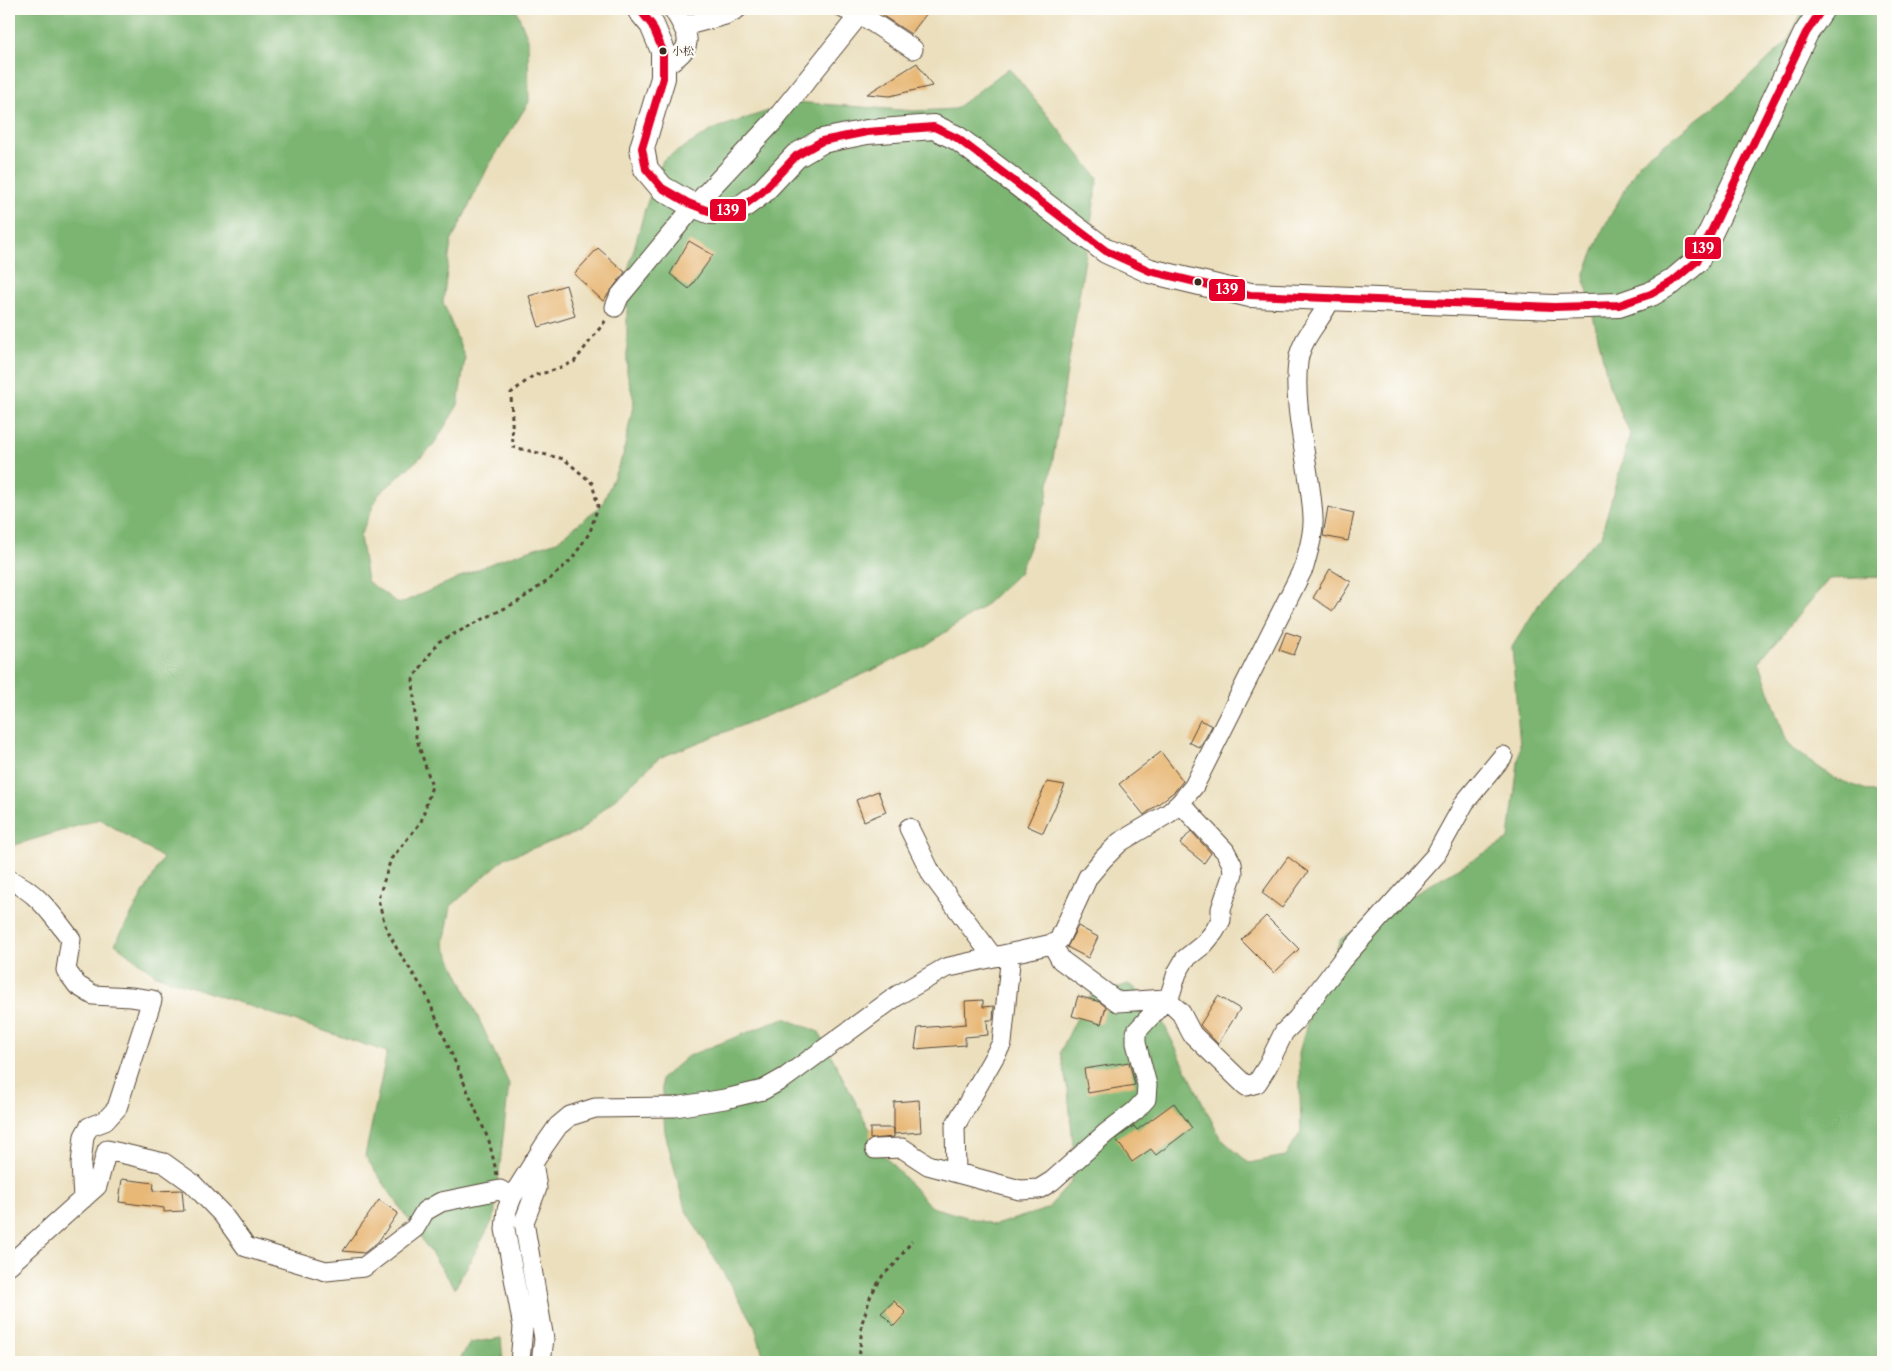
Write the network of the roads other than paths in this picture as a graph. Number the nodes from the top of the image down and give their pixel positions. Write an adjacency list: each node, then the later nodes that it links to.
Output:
1 (639, 9): 8 (main road)
2 (673, 9): 6 (street)
3 (737, 9): 6 (street)
4 (1822, 9): 10 (main road)
5 (857, 10): 7 (street); 9 (street)
6 (684, 26): 8 (street)
7 (913, 49)
8 (663, 66): 9 (main road)
9 (695, 205): 10 (main road); 11 (street)
10 (1331, 298): 13 (street)
11 (615, 308)
12 (1503, 756): 18 (street)
13 (1180, 803): 16 (street); 18 (street)
14 (909, 828): 17 (street)
15 (9, 880): 23 (street)
16 (1052, 944): 17 (street); 18 (street)
17 (1002, 955): 20 (street); 21 (street)
18 (1166, 999): 21 (street)
19 (876, 1149): 21 (street)
20 (534, 1162): 22 (street); 26 (street)
21 (956, 1172)
22 (506, 1194): 23 (street); 25 (street)
23 (82, 1199): 24 (street)
24 (9, 1265)
25 (520, 1362)
26 (541, 1362)

